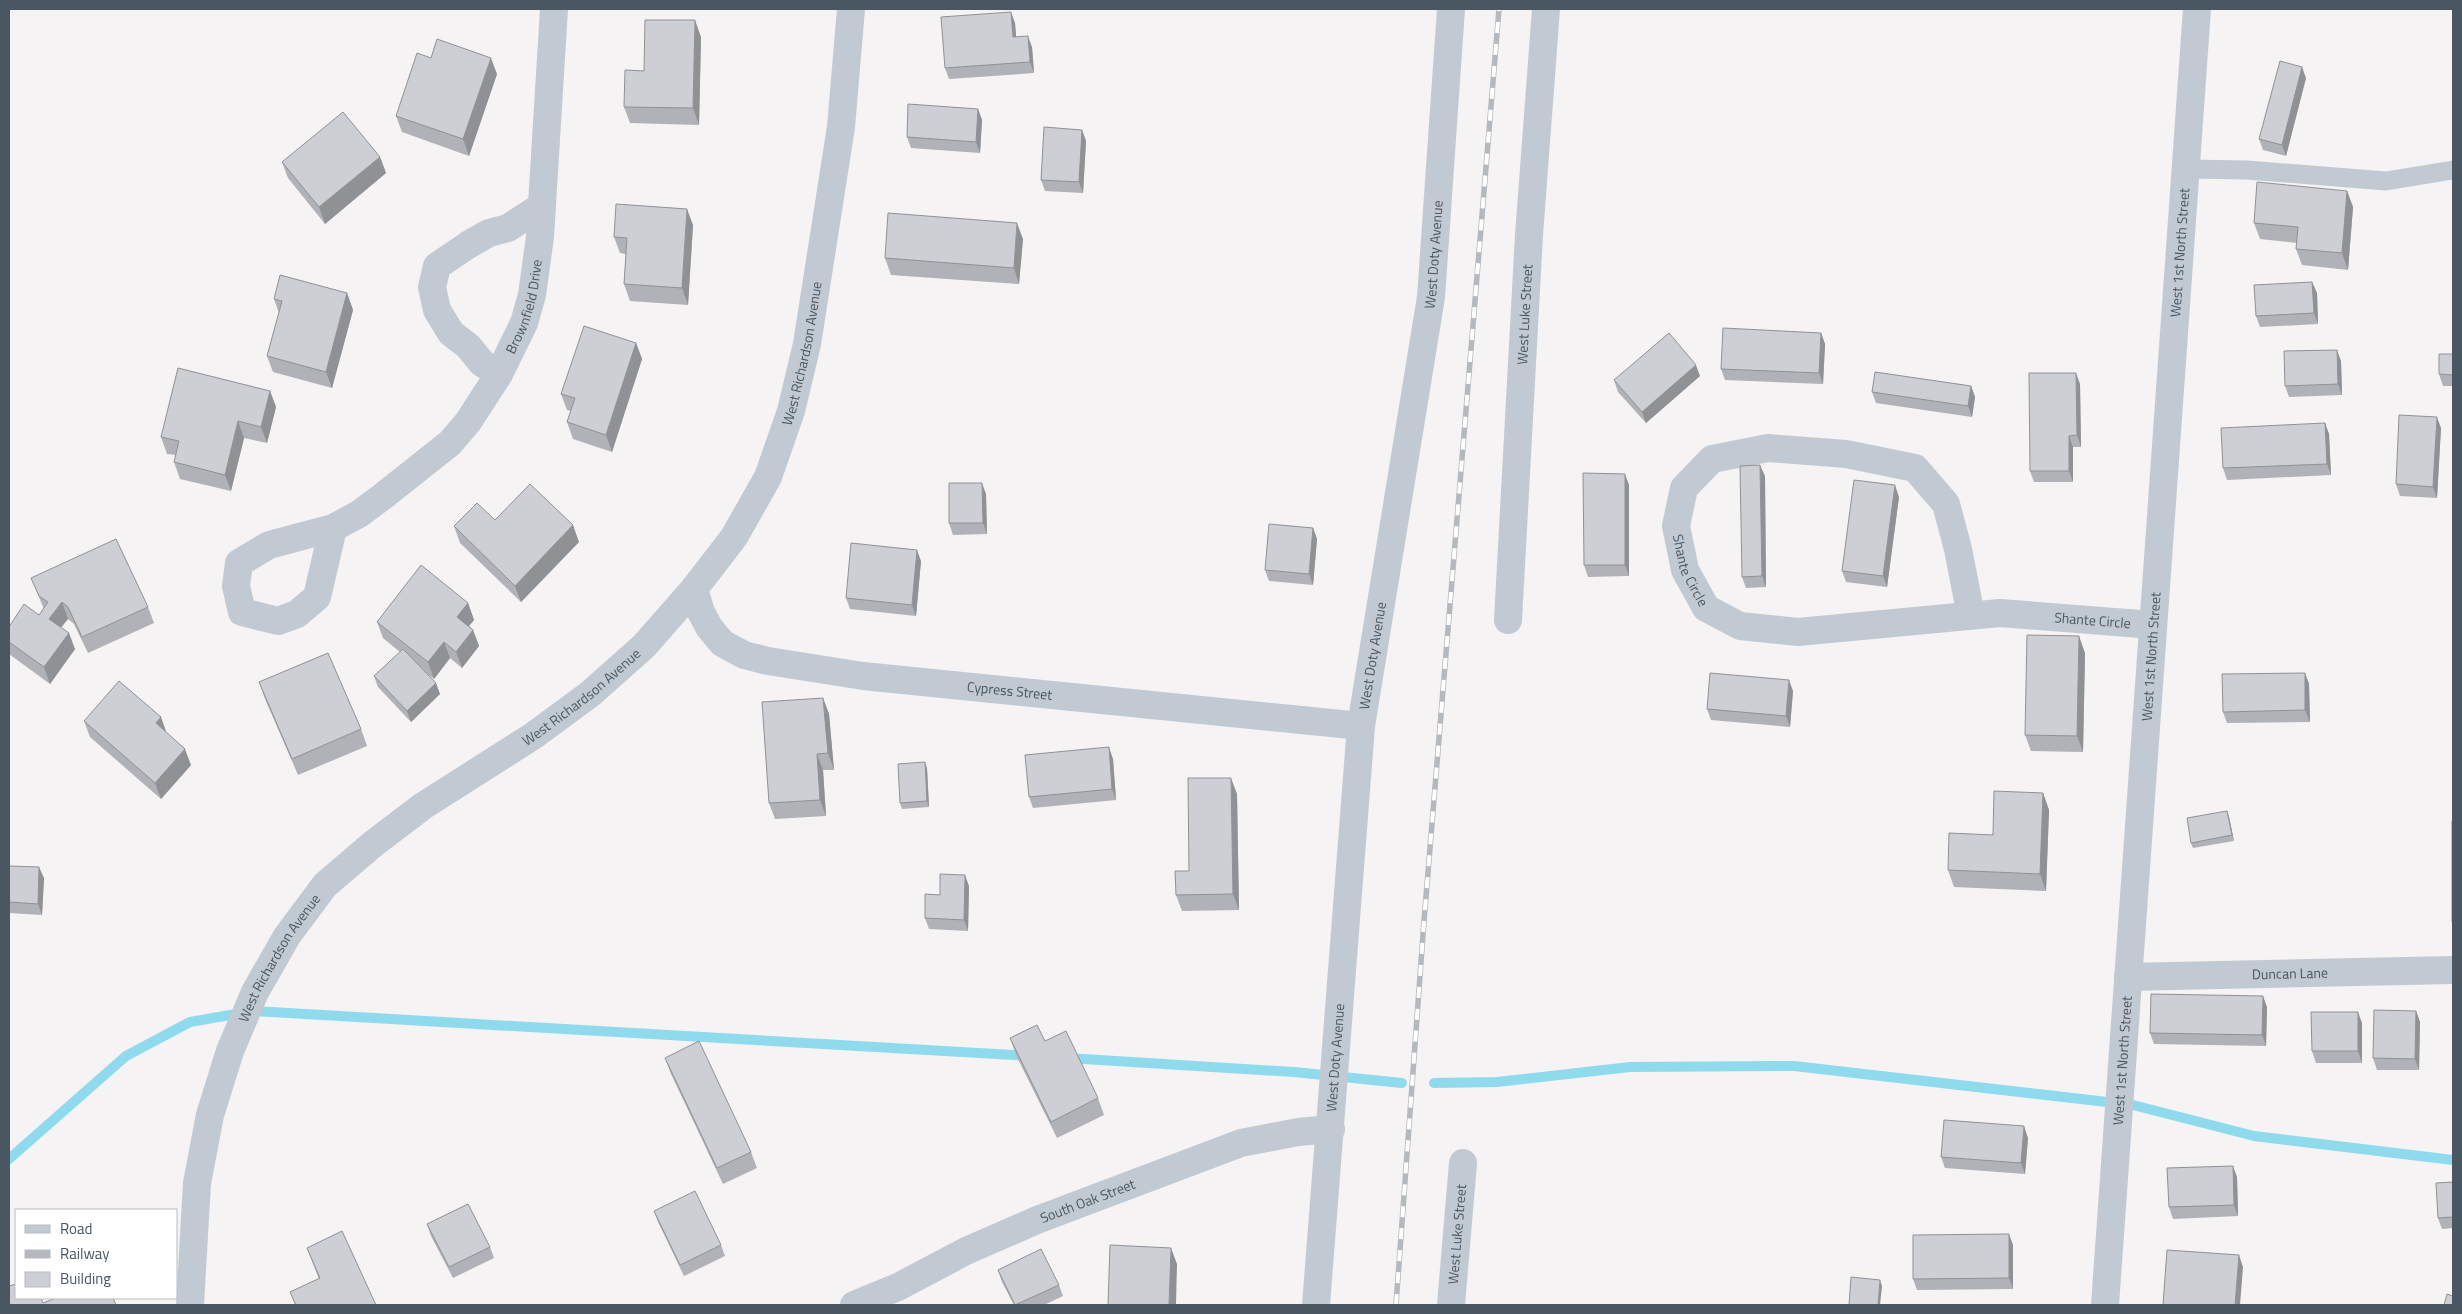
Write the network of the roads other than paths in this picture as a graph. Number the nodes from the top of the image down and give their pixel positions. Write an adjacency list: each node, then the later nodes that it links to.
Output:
1 (554, 9): 8 (street, Brownfield Drive)
2 (851, 9): 11 (street, West Richardson Avenue)
3 (1451, 9): 15 (street, West Doty Avenue)
4 (1546, 9): 13 (street, West Luke Street)
5 (2198, 9): 6 (street, West 1st North Street)
6 (2186, 169): 7 (lane); 14 (street, West 1st North Street)
7 (2453, 170)
8 (542, 206): 9 (street, Brownfield Drive); 9 (street)
9 (499, 374): 10 (street, Brownfield Drive)
10 (333, 528)
11 (694, 589): 15 (street, Cypress Street); 20 (street, West Richardson Avenue)
12 (1971, 616): 12 (street, Shante Circle); 14 (street, Shante Circle)
13 (1508, 620)
14 (2153, 624): 17 (street, West 1st North Street)
15 (1361, 726): 18 (street, West Doty Avenue)
16 (2453, 970): 17 (street, Duncan Lane)
17 (2128, 976): 24 (street, West 1st North Street)
18 (1332, 1130): 21 (street, South Oak Street); 22 (street, West Doty Avenue)
19 (1463, 1163): 23 (street, West Luke Street)
20 (190, 1305)
21 (854, 1305)
22 (1316, 1305)
23 (1451, 1305)
24 (2105, 1305)

